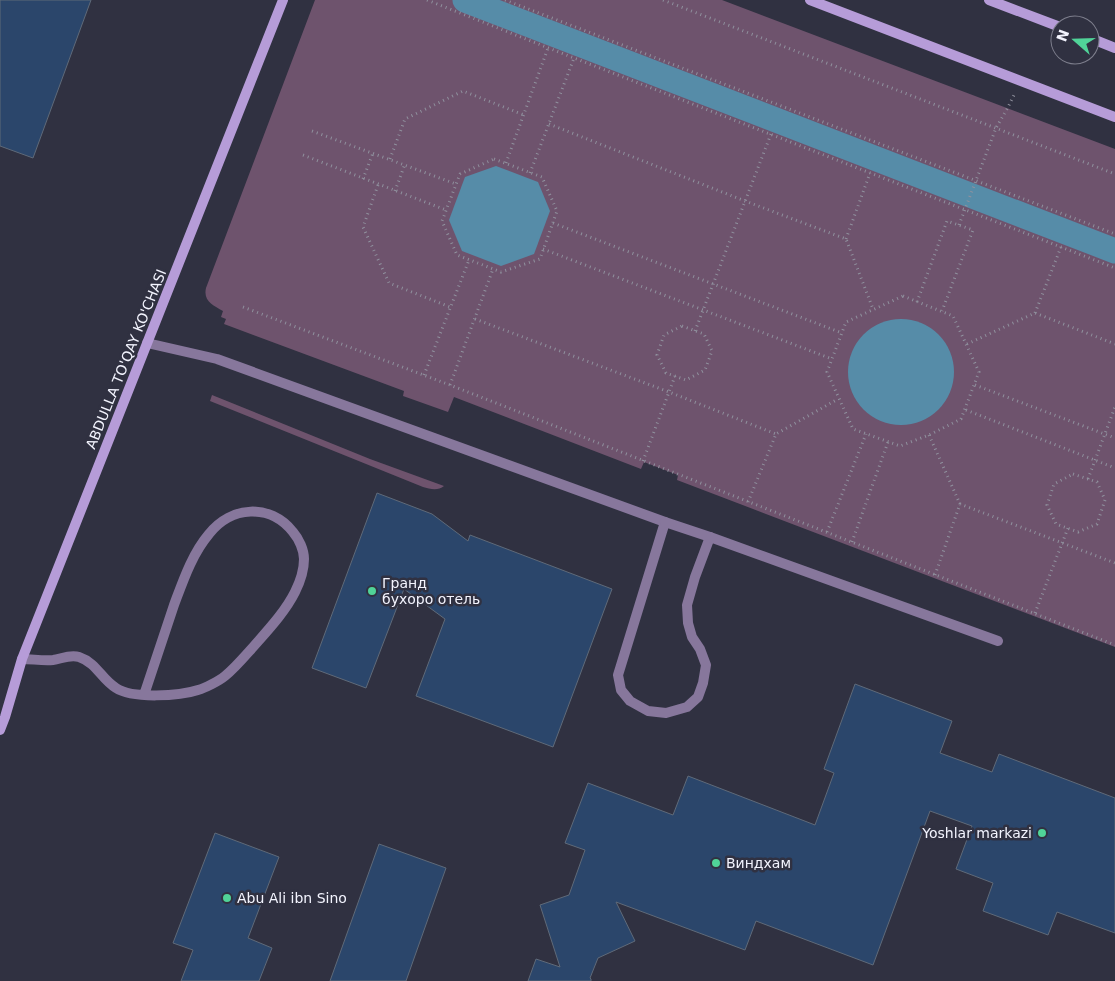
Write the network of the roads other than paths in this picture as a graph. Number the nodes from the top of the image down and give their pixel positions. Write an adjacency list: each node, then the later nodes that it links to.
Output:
1 (282, 0): 8 (street, ABDULLA TO'QAY KO'CHASI)
2 (810, 0): 7 (street)
3 (989, 0): 4 (street)
4 (1050, 23)
5 (1100, 42): 6 (street)
6 (1115, 48)
7 (1115, 117)
8 (147, 343): 9 (lane); 12 (street, ABDULLA TO'QAY KO'CHASI)
9 (665, 522): 10 (lane); 10 (lane)
10 (710, 537): 11 (lane)
11 (998, 641)
12 (22, 659): 13 (lane); 14 (street, ABDULLA TO'QAY KO'CHASI)
13 (144, 695): 13 (lane)
14 (0, 730)

